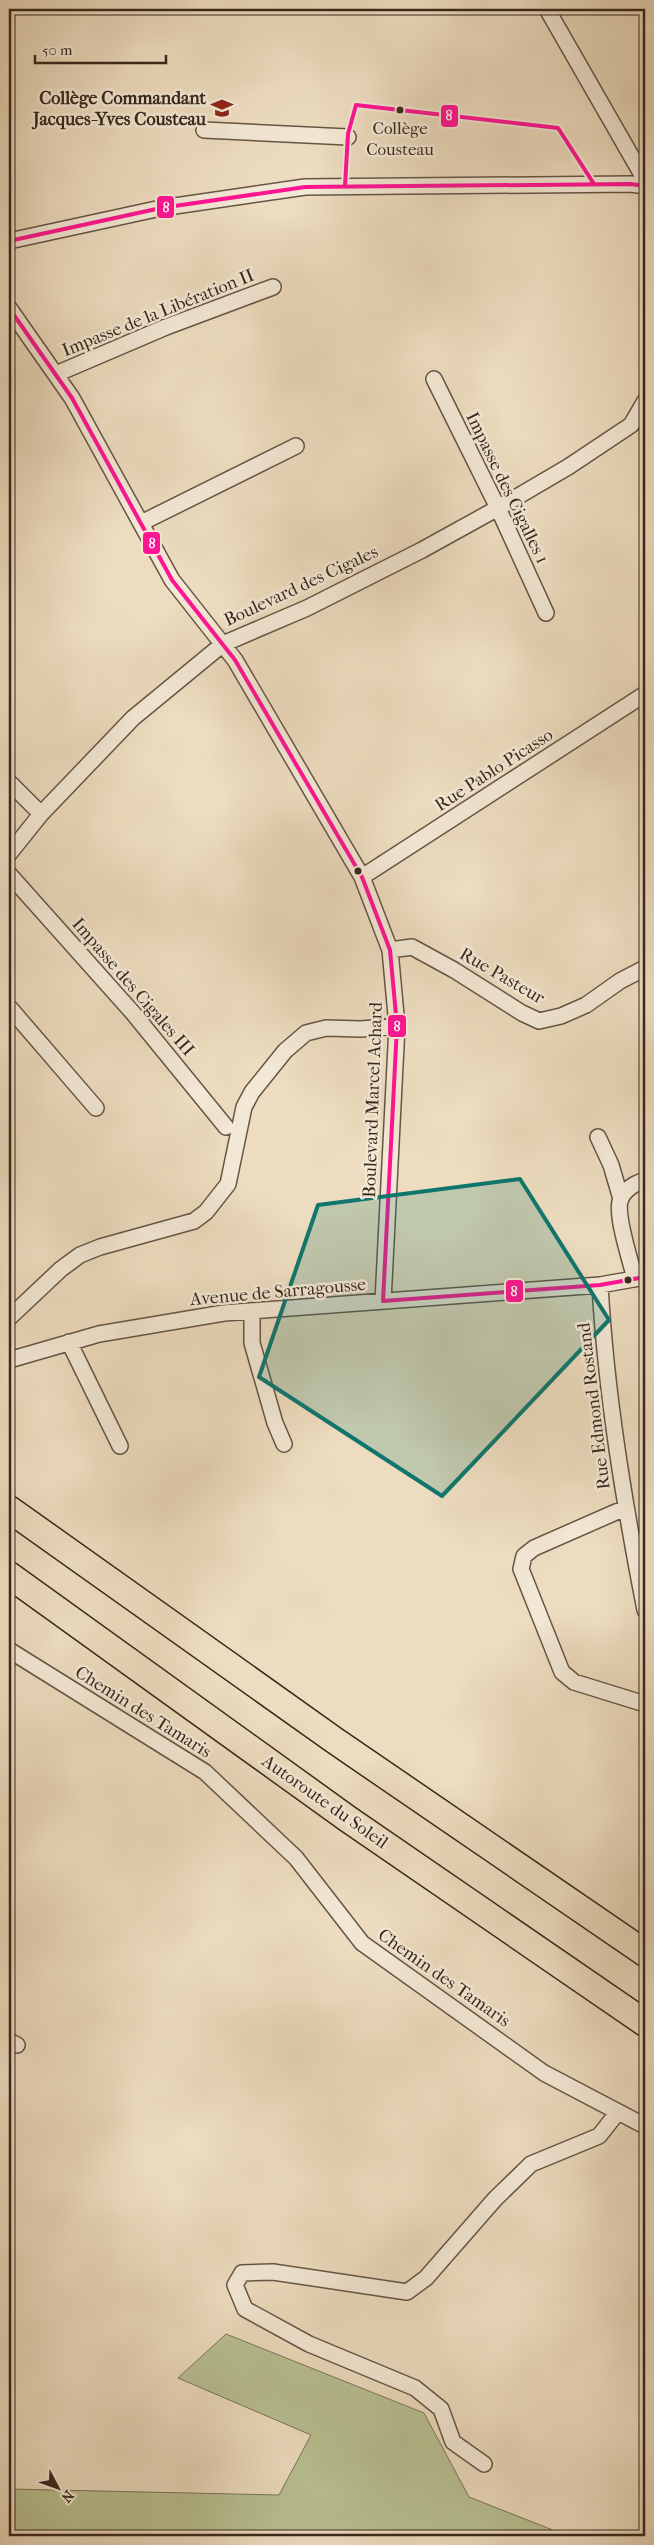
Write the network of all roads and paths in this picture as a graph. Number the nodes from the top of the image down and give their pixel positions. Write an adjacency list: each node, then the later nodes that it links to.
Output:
1 (547, 9): 4 (street)
2 (204, 130): 3 (street)
3 (348, 137)
4 (645, 180)
5 (645, 186): 6 (street)
6 (9, 241)
7 (273, 287): 9 (street, Impasse de la Libération II)
8 (11, 318): 9 (street, Boulevard Marcel Achard)
9 (56, 374): 14 (street, Boulevard Marcel Achard)
10 (434, 379): 13 (street, Impasse des Cigalles 1)
11 (645, 401): 13 (street, Boulevard des Cigales)
12 (296, 446): 14 (street)
13 (498, 508): 15 (street, Impasse des Cigalles 1); 16 (street, Boulevard des Cigales)
14 (141, 523): 16 (street, Boulevard Marcel Achard)
15 (546, 613)
16 (223, 644): 19 (street, Boulevard des Cigales); 22 (street, Boulevard Marcel Achard)
17 (645, 694): 22 (street, Rue Pablo Picasso)
18 (9, 782): 19 (street)
19 (41, 814): 20 (street, Boulevard des Cigales)
20 (9, 854)
21 (9, 874): 28 (street, Impasse des Cigales III)
22 (362, 877): 23 (street, Boulevard Marcel Achard)
23 (390, 950): 24 (street, Rue Pasteur); 26 (street, Boulevard Marcel Achard)
24 (645, 968)
25 (9, 1007): 27 (street)
26 (397, 1026): 34 (street, Boulevard Marcel Achard); 36 (street)
27 (96, 1108)
28 (226, 1127)
29 (598, 1137): 31 (street)
30 (645, 1180): 31 (street)
31 (620, 1199): 32 (street)
32 (640, 1278): 33 (street, Avenue de Sarragousse)
33 (600, 1285): 34 (street, Avenue de Sarragousse); 41 (street, Rue Edmond Rostand)
34 (383, 1301): 35 (street, Avenue de Sarragousse)
35 (252, 1311): 37 (street, Avenue de Sarragousse); 39 (street)
36 (9, 1318)
37 (69, 1342): 38 (street, Avenue de Sarragousse); 40 (street)
38 (9, 1360)
39 (284, 1444)
40 (120, 1446)
41 (625, 1508): 44 (street, Rue Edmond Rostand); 46 (street)
42 (9, 1509): 47 (highway)
43 (9, 1575): 48 (highway, Autoroute du Soleil)
44 (645, 1610)
45 (9, 1650): 49 (street, Chemin des Tamaris)
46 (645, 1704)
47 (645, 1953)
48 (645, 2023)
49 (618, 2112): 50 (street, Chemin des Tamaris); 51 (street)
50 (645, 2126)
51 (484, 2464)

